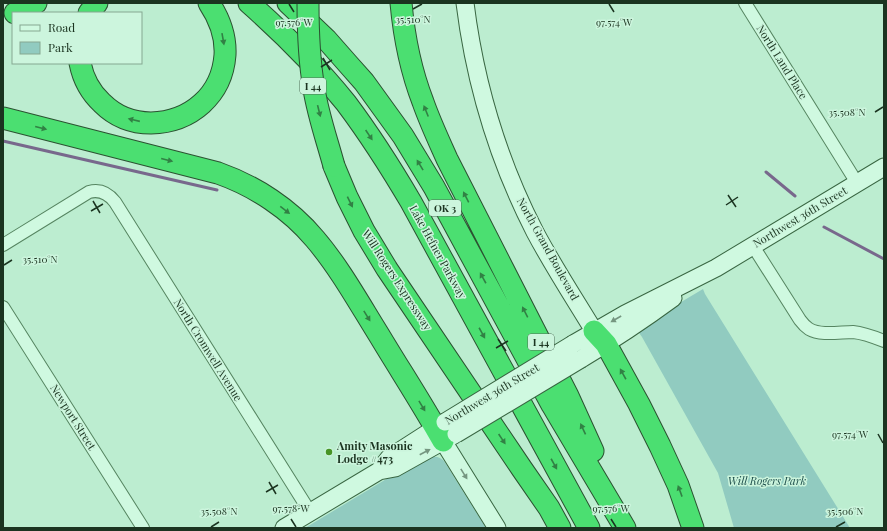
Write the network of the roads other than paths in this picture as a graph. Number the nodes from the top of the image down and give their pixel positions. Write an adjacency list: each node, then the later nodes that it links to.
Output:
1 (36, 3): 10 (highway)
2 (97, 3): 11 (highway)
3 (209, 3): 12 (highway, one-way to 12)
4 (249, 3): 27 (highway, Lake Hefner Parkway / OK 3, one-way to 27)
5 (288, 3): 28 (highway, OK 3, one-way to 5)
6 (308, 3): 26 (highway, Will Rogers Expressway / I 44, one-way to 26, bridge)
7 (401, 3): 29 (highway, I 44, one-way to 7)
8 (465, 3): 19 (main road, North Grand Boulevard)
9 (745, 3): 15 (street, North Land Place)
10 (18, 12)
11 (90, 12)
12 (80, 64)
13 (3, 118): 21 (highway, one-way to 21)
14 (884, 167): 15 (main road, Northwest 36th Street)
15 (857, 183): 17 (main road, Northwest 36th Street)
16 (3, 245): 22 (street, North Cromwell Avenue)
17 (753, 246): 19 (main road, Northwest 36th Street); 20 (street)
18 (3, 307): 23 (street, Newport Street)
19 (600, 338): 21 (main road, Northwest 36th Street, bridge); 30 (highway, one-way to 19)
20 (884, 340)
21 (445, 431): 22 (main road, Northwest 36th Street); 25 (main road, one-way to 25)
22 (310, 512): 24 (main road, Northwest 36th Street)
23 (143, 528)
24 (284, 528)
25 (497, 528)
26 (560, 528)
27 (589, 528)
28 (624, 528)
29 (628, 528)
30 (693, 528)

